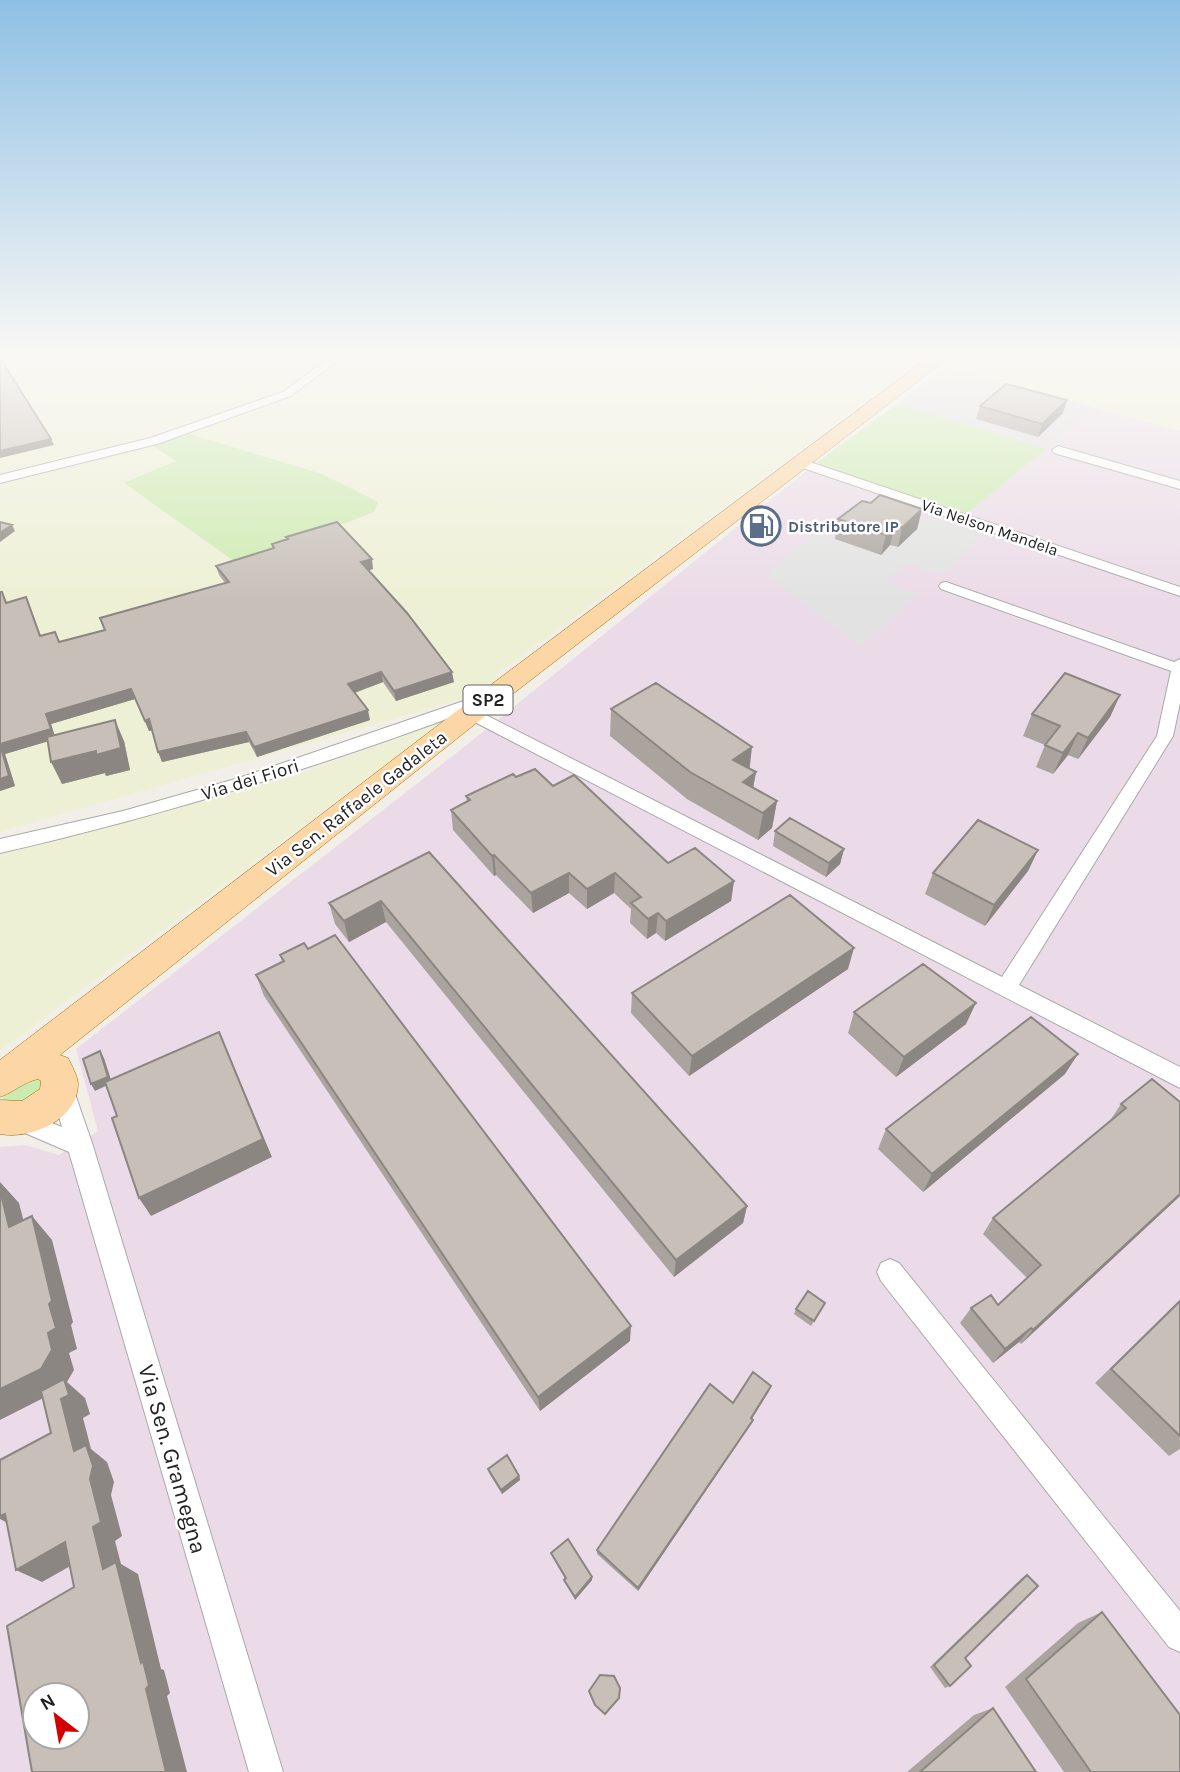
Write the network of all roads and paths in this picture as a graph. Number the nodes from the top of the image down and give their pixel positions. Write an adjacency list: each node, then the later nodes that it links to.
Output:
1 (165, 437): 5 (street)
2 (836, 437): 4 (main road, Via Sen. Raffaele Gadaleta / SP2)
3 (1058, 450): 6 (street)
4 (801, 463): 8 (street, Via Nelson Mandela); 10 (main road, Via Sen. Raffaele Gadaleta / SP2)
5 (0, 480)
6 (1180, 485)
7 (946, 586): 9 (street)
8 (1180, 592)
9 (1180, 667): 12 (street)
10 (495, 695): 11 (main road, Via Sen. Raffaele Gadaleta / SP2); 13 (street, Via dei Fiori)
11 (471, 713): 14 (street); 15 (main road, Via Sen. Raffaele Gadaleta / SP2)
12 (1172, 739): 14 (street)
13 (0, 846)
14 (1006, 988): 18 (street)
15 (91, 1009): 16 (main road, Via Sen. Raffaele Gadaleta / SP2); 17 (main road, Via Sen. Raffaele Gadaleta / SP2)
16 (9, 1074): 17 (main road, Via Sen. Raffaele Gadaleta)
17 (58, 1077): 19 (main road, Via Sen. Raffaele Gadaleta); 20 (street, Via Sen. Gramegna)
18 (1180, 1078)
19 (10, 1119): 20 (street)
20 (81, 1146): 23 (street, Via Sen. Gramegna)
21 (890, 1272): 22 (street)
22 (1180, 1636)
23 (265, 1772)

